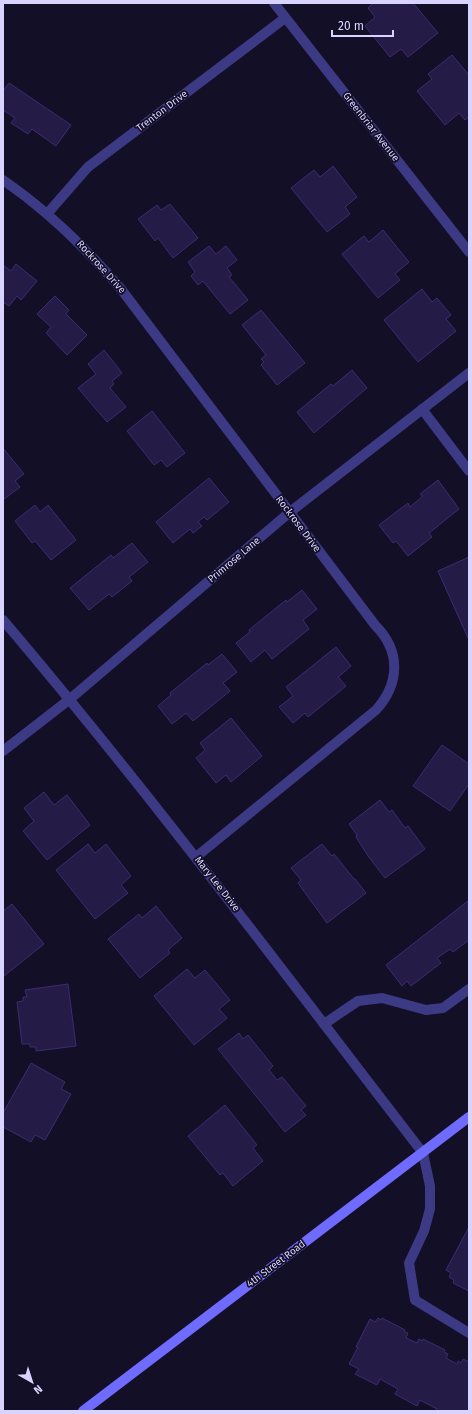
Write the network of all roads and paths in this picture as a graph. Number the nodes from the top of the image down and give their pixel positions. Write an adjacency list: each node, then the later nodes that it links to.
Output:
1 (274, 3): 2 (street, Greenbriar Avenue)
2 (286, 18): 4 (street, Trenton Drive); 5 (street, Greenbriar Avenue)
3 (3, 180): 4 (street, Rockrose Drive)
4 (47, 214): 9 (street, Rockrose Drive)
5 (469, 252)
6 (469, 373): 7 (street, Primrose Lane)
7 (422, 409): 8 (street); 9 (street, Primrose Lane)
8 (469, 471)
9 (290, 512): 11 (street, Primrose Lane); 13 (street, Rockrose Drive)
10 (3, 620): 11 (street, Mary Lee Drive)
11 (70, 699): 12 (street, Primrose Lane); 13 (street, Mary Lee Drive)
12 (3, 752)
13 (196, 857): 15 (street, Mary Lee Drive)
14 (469, 989): 15 (street)
15 (324, 1024): 17 (street, Mary Lee Drive)
16 (469, 1117): 17 (street, 4th Street Road)
17 (423, 1153): 18 (street); 19 (street, 4th Street Road)
18 (469, 1333)
19 (83, 1411)

